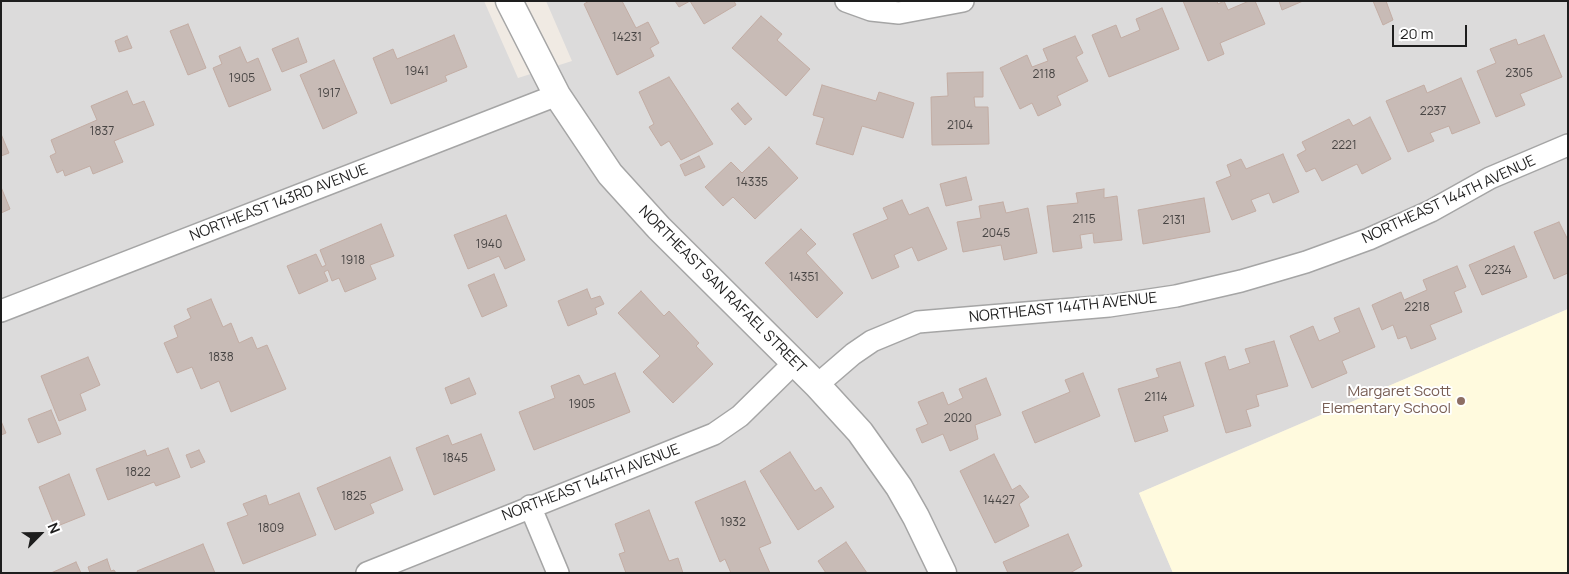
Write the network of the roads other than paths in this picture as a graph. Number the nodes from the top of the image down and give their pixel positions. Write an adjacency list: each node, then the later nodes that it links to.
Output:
1 (509, 1): 4 (street, NORTHEAST SAN RAFAEL STREET)
2 (846, 1): 3 (street)
3 (963, 1)
4 (557, 95): 6 (street, NORTHEAST 143RD AVENUE); 7 (street, NORTHEAST SAN RAFAEL STREET)
5 (1568, 146): 8 (street, NORTHEAST 144TH AVENUE)
6 (1, 311)
7 (795, 362): 8 (street, NORTHEAST SAN RAFAEL STREET); 9 (street, NORTHEAST 144TH AVENUE)
8 (818, 385): 12 (street, NORTHEAST SAN RAFAEL STREET)
9 (530, 506): 10 (street, NORTHEAST 144TH AVENUE); 11 (street)
10 (367, 573)
11 (558, 573)
12 (943, 573)

